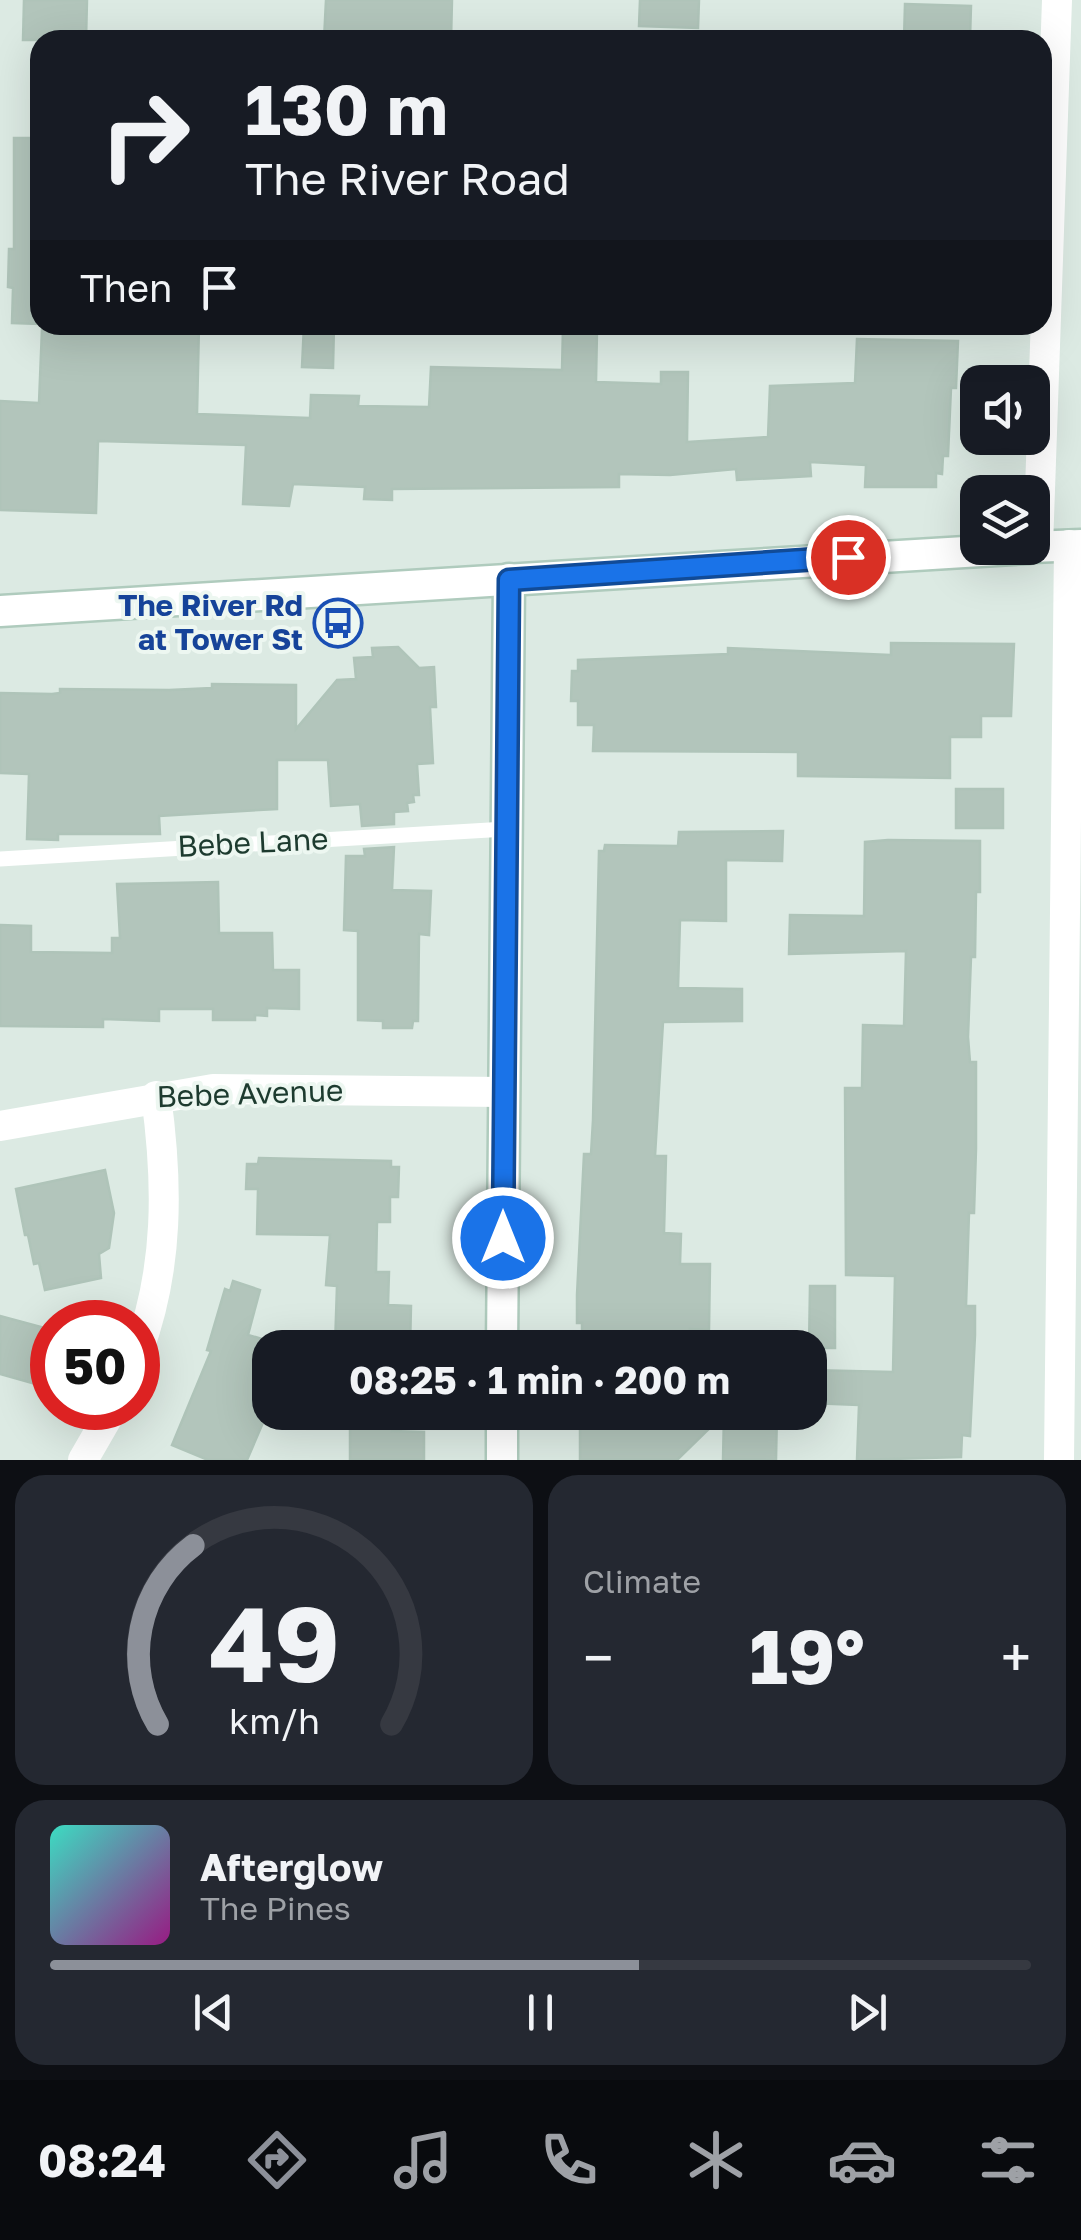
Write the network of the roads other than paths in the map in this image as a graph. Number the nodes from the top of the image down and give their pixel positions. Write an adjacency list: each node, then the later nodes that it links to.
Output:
1 (1057, 0): 2 (street)
2 (1052, 114)
3 (1042, 335): 4 (street)
4 (1036, 475)
5 (1075, 545): 6 (street); 21 (street)
6 (1050, 546)
7 (960, 552): 8 (street)
8 (509, 580): 9 (street); 10 (street)
9 (0, 612)
10 (506, 829): 11 (lane, Bebe Lane); 12 (street)
11 (0, 859)
12 (504, 1092): 13 (street, Bebe Avenue); 16 (street)
13 (156, 1096): 14 (street, Bebe Avenue); 15 (street)
14 (0, 1126)
15 (152, 1300)
16 (502, 1330)
17 (101, 1430): 19 (street)
18 (502, 1430): 20 (street)
19 (84, 1460)
20 (502, 1460)
21 (1059, 1460)

